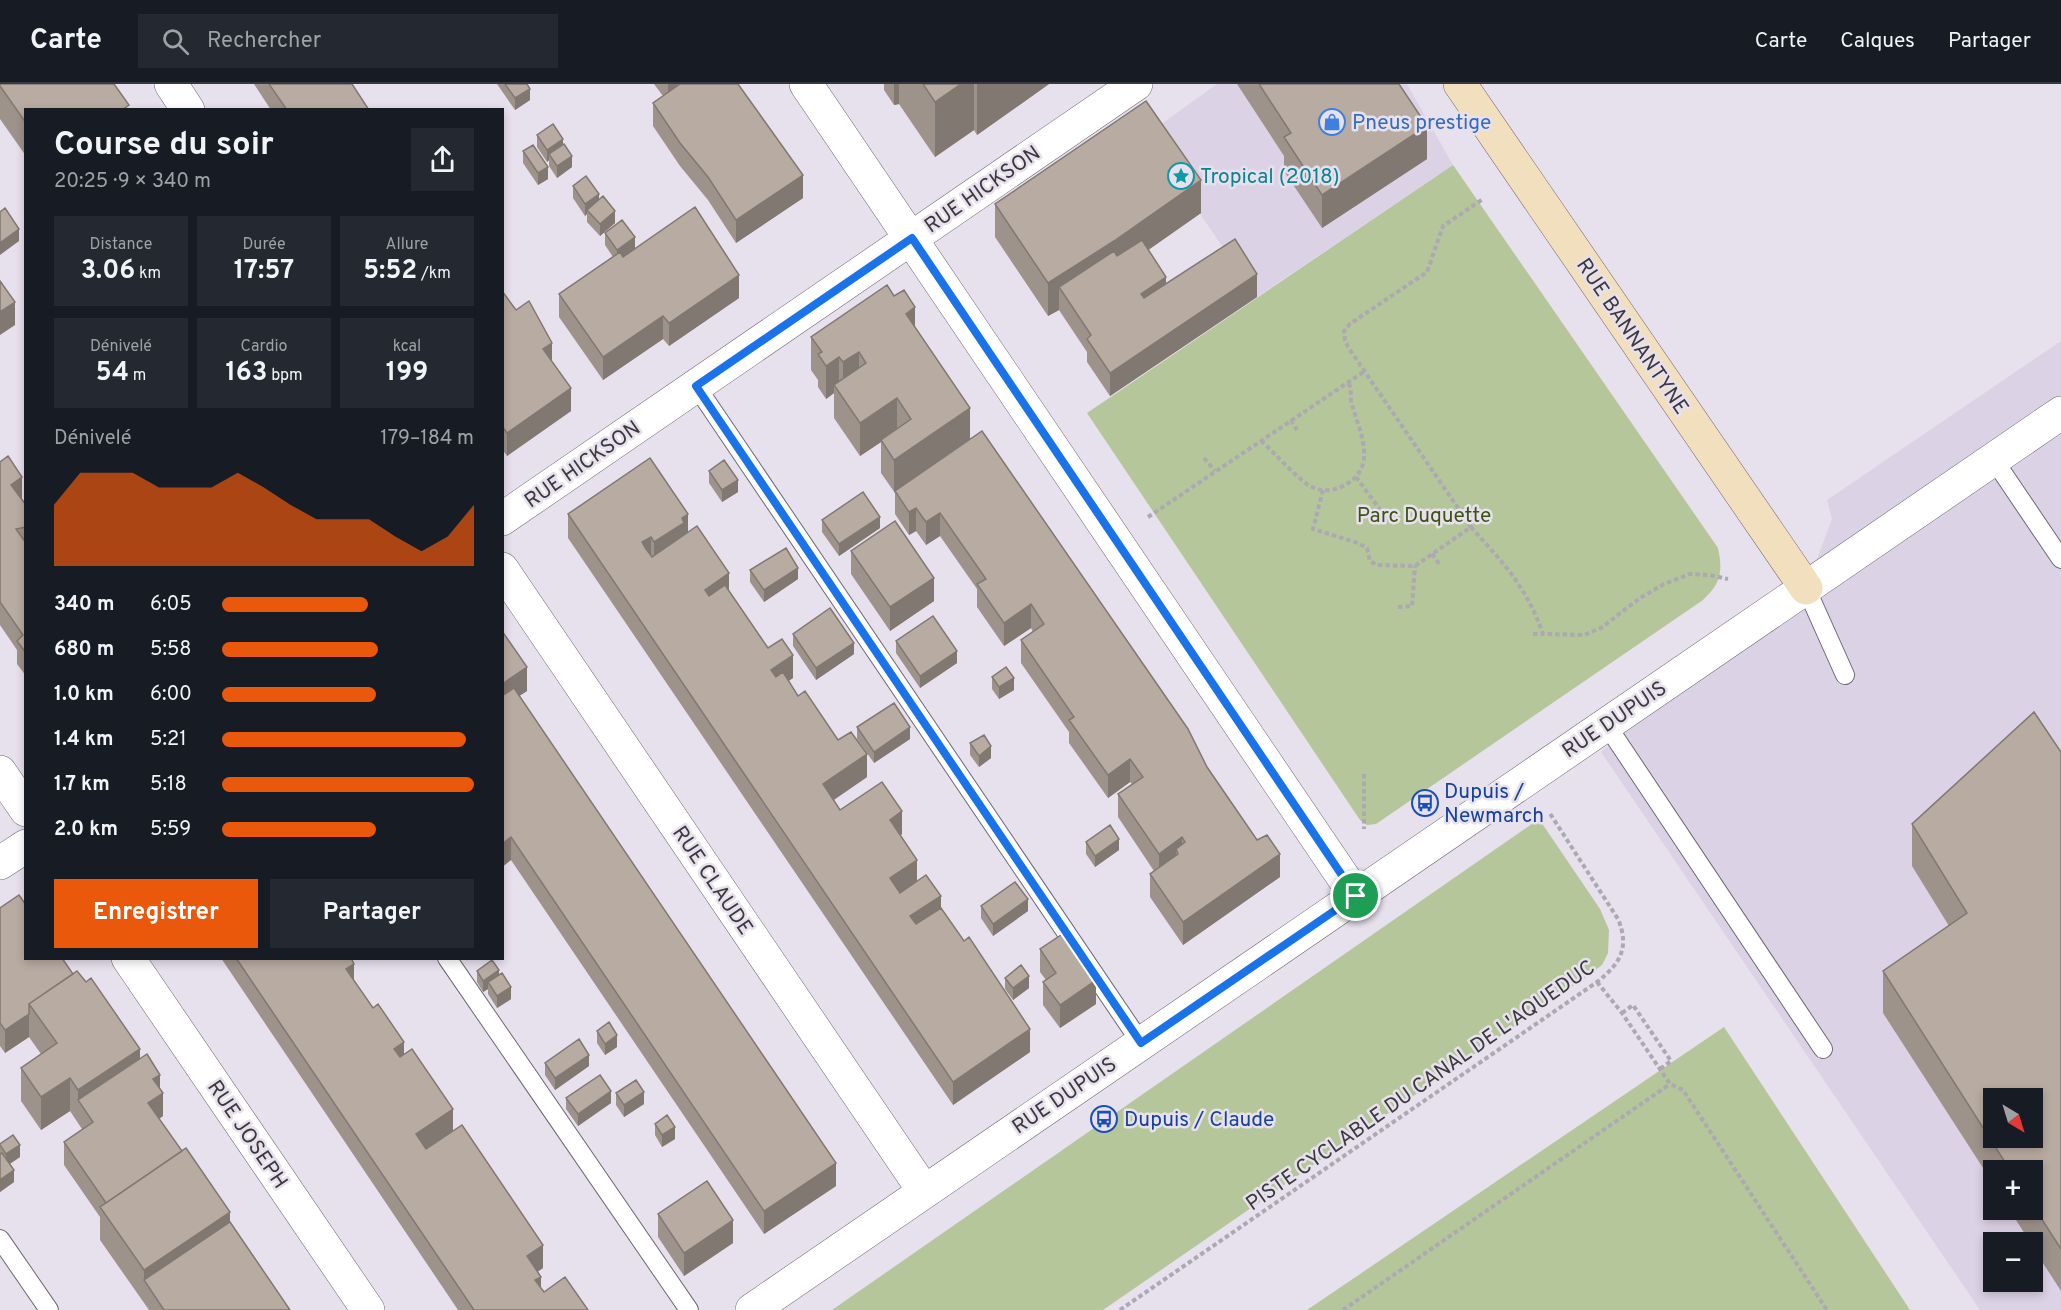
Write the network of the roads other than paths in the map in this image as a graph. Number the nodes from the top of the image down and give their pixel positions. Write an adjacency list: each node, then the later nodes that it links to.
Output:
1 (171, 84): 5 (street)
2 (806, 84): 6 (street)
3 (1136, 84): 6 (street, RUE HICKSON)
4 (1460, 84): 13 (street, RUE BANNANTYNE)
5 (187, 108)
6 (912, 238): 7 (street, RUE HICKSON); 20 (street)
7 (696, 386): 10 (street, RUE HICKSON); 23 (lane)
8 (2060, 416): 9 (street, RUE DUPUIS)
9 (1994, 460): 11 (lane); 13 (street, RUE DUPUIS)
10 (504, 518)
11 (2061, 559)
12 (504, 572): 25 (street, RUE CLAUDE)
13 (1806, 588): 14 (lane); 15 (street, RUE DUPUIS)
14 (1845, 675)
15 (1606, 724): 20 (street, RUE DUPUIS); 24 (lane)
16 (0, 772): 17 (street)
17 (24, 807)
18 (24, 847): 19 (street)
19 (0, 863)
20 (1356, 896): 23 (street, RUE DUPUIS)
21 (129, 960): 28 (street, RUE JOSEPH)
22 (448, 960): 29 (lane)
23 (1141, 1043): 25 (street, RUE DUPUIS)
24 (1823, 1049)
25 (924, 1191): 30 (street, RUE DUPUIS)
26 (0, 1239): 27 (lane)
27 (49, 1310)
28 (368, 1310)
29 (689, 1310)
30 (752, 1310)

